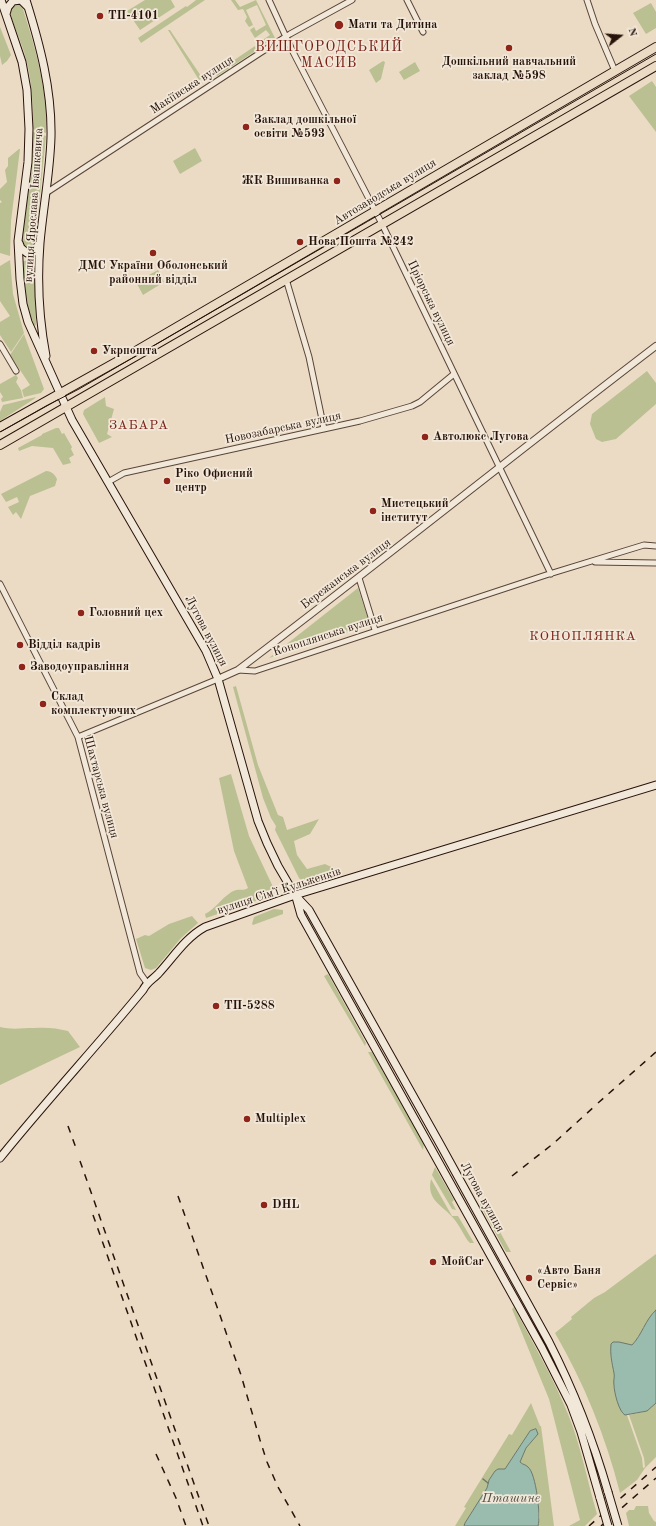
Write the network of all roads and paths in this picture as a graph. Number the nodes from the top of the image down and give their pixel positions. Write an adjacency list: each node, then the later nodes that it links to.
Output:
1 (1, 0): 7 (main road, вулиця Ярослава Івашкевича)
2 (269, 0): 9 (street, Пріорська вулиця)
3 (352, 0): 9 (street, Макіївська вулиця)
4 (407, 0): 8 (street)
5 (587, 0): 12 (street)
6 (27, 3): 7 (main road); 13 (main road, вулиця Ярослава Івашкевича)
7 (6, 14): 16 (main road, вулиця Ярослава Івашкевича)
8 (424, 32)
9 (286, 37): 13 (street, Макіївська вулиця); 14 (street, Пріорська вулиця)
10 (656, 47): 12 (main road, Автозаводська вулиця)
11 (656, 66): 15 (main road)
12 (615, 71): 14 (main road, Автозаводська вулиця)
13 (46, 193): 17 (main road, вулиця Ярослава Івашкевича)
14 (375, 212): 15 (street, Пріорська вулиця); 24 (main road, Автозаводська вулиця)
15 (382, 224): 18 (main road); 23 (street, Пріорська вулиця)
16 (18, 241): 17 (main road); 21 (main road, вулиця Ярослава Івашкевича)
17 (40, 242): 21 (main road, вулиця Ярослава Івашкевича)
18 (286, 279): 25 (main road); 27 (street)
19 (0, 344): 22 (street)
20 (656, 346): 29 (street, Бережанська вулиця)
21 (48, 365): 24 (main road, вулиця Ярослава Івашкевича)
22 (16, 371)
23 (454, 374): 27 (street, Новозабарська вулиця); 29 (street, Пріорська вулиця)
24 (60, 394): 25 (main road, Лугова вулиця); 26 (main road, Автозаводська вулиця)
25 (66, 407): 28 (main road); 30 (main road, Лугова вулиця)
26 (0, 427)
27 (324, 429): 30 (street, Новозабарська вулиця)
28 (0, 445)
29 (499, 466): 34 (street, Пріорська вулиця); 35 (street, Бережанська вулиця)
30 (108, 482): 39 (main road, Лугова вулиця)
31 (656, 546): 32 (street, Коноплянська вулиця)
32 (591, 562): 33 (street, Коноплянська вулиця); 34 (street, Коноплянська вулиця)
33 (656, 563)
34 (551, 574): 37 (street, Коноплянська вулиця)
35 (359, 578): 37 (street); 38 (street, Бережанська вулиця)
36 (0, 584): 40 (street, Шахтарська вулиця)
37 (375, 630): 38 (street, Коноплянська вулиця)
38 (238, 670): 39 (street, Коноплянська вулиця)
39 (218, 679): 40 (street, Коноплянська вулиця); 42 (main road, Лугова вулиця)
40 (78, 737): 43 (street, Шахтарська вулиця)
41 (656, 784): 42 (main road, вулиця Сімʼї Кульженків)
42 (295, 895): 43 (main road, вулиця Сімʼї Кульженків); 45 (main road, Лугова вулиця, bridge); 46 (main road, Лугова вулиця, bridge)
43 (147, 983): 44 (main road, вулиця Сімʼї Кульженків)
44 (0, 1158)
45 (608, 1526)
46 (618, 1526)

